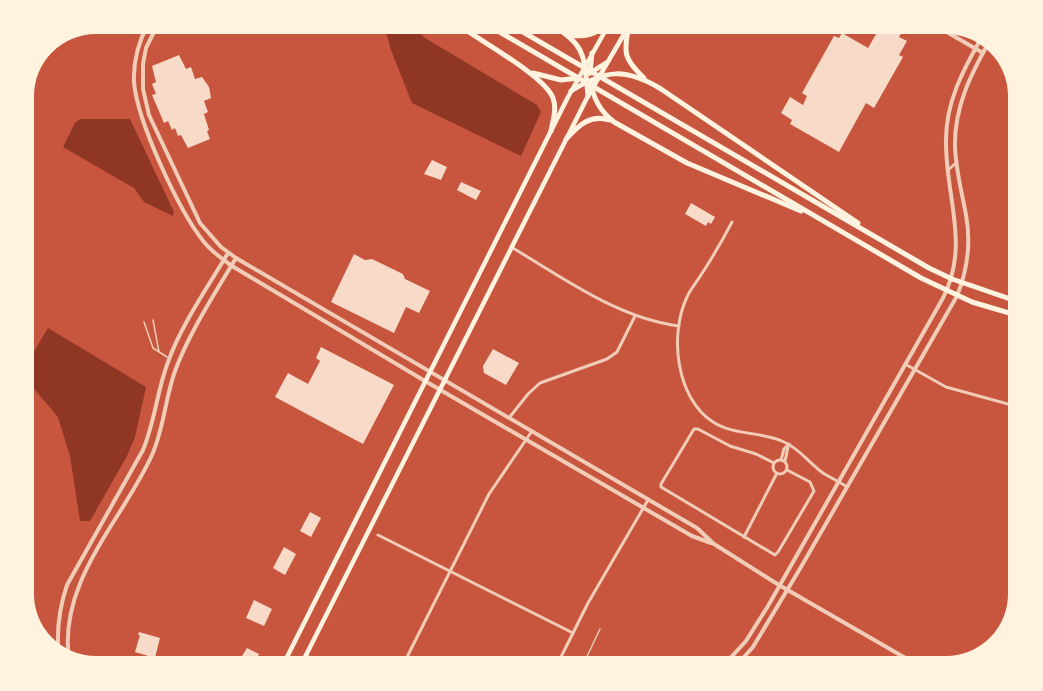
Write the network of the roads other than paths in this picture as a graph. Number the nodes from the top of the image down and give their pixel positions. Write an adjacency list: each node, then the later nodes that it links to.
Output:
1 (144, 34): 33 (street)
2 (153, 34): 32 (street)
3 (473, 34): 19 (highway)
4 (503, 34): 34 (highway)
5 (525, 34): 36 (highway)
6 (594, 34): 10 (highway)
7 (604, 34): 15 (main road)
8 (624, 34): 17 (main road)
9 (627, 34): 23 (highway)
10 (569, 35): 18 (highway)
11 (952, 35): 13 (street)
12 (978, 43): 13 (street)
13 (975, 48): 16 (street); 31 (street)
14 (985, 49): 16 (street)
15 (592, 53): 18 (main road); 21 (highway)
16 (983, 53): 30 (street)
17 (606, 63): 20 (main road); 21 (highway)
18 (585, 64): 21 (highway); 22 (main road)
19 (528, 72): 22 (highway); 28 (highway)
20 (599, 76): 21 (highway); 23 (highway); 24 (main road)
21 (588, 77): 22 (highway); 24 (highway); 25 (highway); 26 (highway)
22 (578, 79): 25 (main road)
23 (647, 81): 36 (highway)
24 (591, 90): 26 (main road); 27 (highway)
25 (571, 91): 28 (main road)
26 (588, 96): 29 (main road)
27 (614, 122): 29 (highway); 34 (highway)
28 (551, 130): 60 (main road)
29 (566, 139): 37 (main road)
30 (957, 162): 31 (street); 43 (street)
31 (948, 170): 42 (street)
32 (187, 196): 33 (street); 38 (street)
33 (179, 200): 40 (street)
34 (811, 214): 44 (highway)
35 (732, 222): 55 (street)
36 (889, 245): 42 (highway)
37 (511, 247): 52 (street); 62 (main road)
38 (228, 253): 39 (street); 40 (street)
39 (237, 258): 41 (street); 45 (street)
40 (224, 261): 41 (street); 57 (street)
41 (232, 266): 49 (street); 58 (street)
42 (952, 279): 43 (highway); 44 (street)
43 (962, 283): 46 (street); 47 (highway)
44 (947, 291): 46 (highway); 59 (street)
45 (299, 295): 48 (street); 49 (street)
46 (957, 296): 51 (highway); 61 (street)
47 (1008, 298)
48 (306, 299): 50 (street); 60 (street)
49 (295, 304): 50 (street)
50 (302, 308): 63 (street)
51 (1008, 312)
52 (635, 316): 55 (street); 66 (street)
53 (153, 320): 56 (lane)
54 (144, 322): 56 (lane)
55 (679, 326): 69 (street)
56 (159, 353): 57 (lane)
57 (169, 358): 58 (street); 71 (street)
58 (178, 363): 74 (street)
59 (905, 364): 61 (street); 78 (street)
60 (430, 370): 62 (street); 63 (main road)
61 (915, 370): 65 (street); 79 (street)
62 (445, 379): 64 (main road); 66 (street)
63 (425, 381): 64 (street); 93 (main road)
64 (440, 390): 68 (street); 92 (main road)
65 (1008, 404)
66 (509, 418): 67 (street)
67 (532, 431): 68 (street); 72 (street)
68 (526, 440): 75 (street); 85 (street)
69 (789, 446): 70 (street); 78 (street)
70 (783, 460): 73 (street); 76 (street)
71 (137, 462): 74 (street); 90 (street)
72 (584, 462): 75 (street); 80 (street)
73 (774, 463): 77 (street); 83 (street)
74 (145, 468): 91 (street)
75 (579, 470): 81 (street)
76 (787, 471): 77 (street); 83 (street)
77 (777, 473): 83 (street)
78 (838, 481): 79 (street); 86 (street)
79 (848, 487): 87 (street)
80 (648, 500): 81 (street); 84 (street)
81 (644, 507): 84 (street); 89 (street)
82 (378, 535): 85 (street)
83 (744, 537)
84 (714, 544): 86 (street)
85 (450, 571): 89 (street); 96 (street)
86 (779, 585): 87 (street); 99 (street)
87 (787, 590): 100 (street); 101 (street)
88 (600, 629): 98 (lane)
89 (573, 633): 97 (street)
90 (59, 643)
91 (68, 649)
92 (307, 653): 94 (main road); 95 (street)
93 (287, 657)
94 (305, 657)
95 (308, 657)
96 (407, 657)
97 (561, 657)
98 (587, 657)
99 (731, 657)
100 (744, 657)
101 (904, 657)

